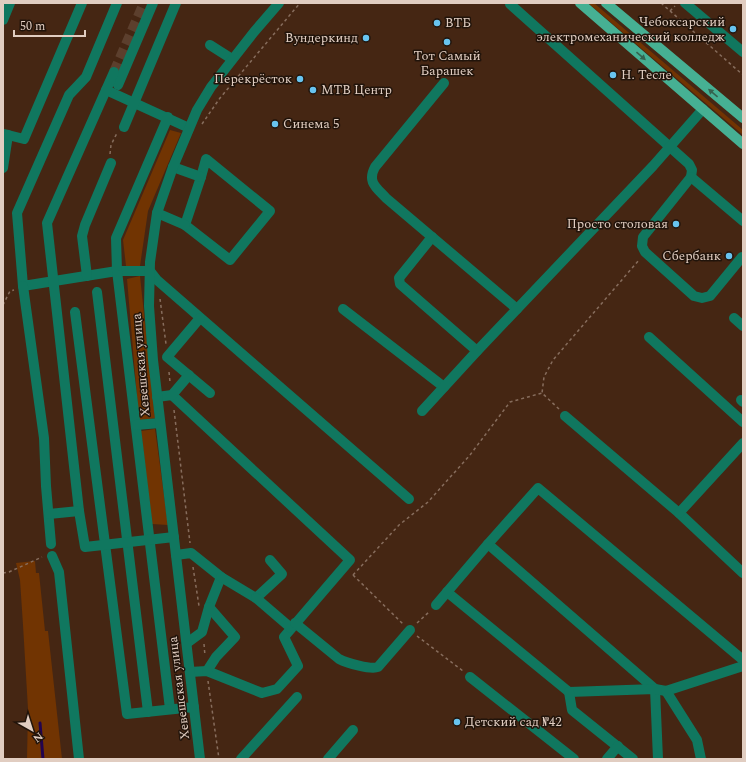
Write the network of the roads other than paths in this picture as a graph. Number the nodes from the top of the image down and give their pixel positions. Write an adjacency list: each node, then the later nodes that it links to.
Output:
1 (10, 3): 11 (street)
2 (82, 3): 25 (street)
3 (117, 3): 42 (street)
4 (153, 3): 17 (street)
5 (176, 3): 19 (street)
6 (279, 3): 14 (street, Хевешская улица)
7 (580, 3): 20 (main road, one-way to 20)
8 (606, 3): 22 (main road, one-way to 8)
9 (685, 3): 13 (street)
10 (511, 4): 27 (street)
11 (3, 20)
12 (210, 45): 14 (street)
13 (743, 52)
14 (232, 59): 24 (street, Хевешская улица)
15 (114, 72): 18 (street)
16 (444, 83): 36 (street)
17 (118, 85)
18 (106, 90): 19 (street); 41 (street)
19 (134, 102): 21 (street); 23 (street)
20 (703, 108): 26 (main road); 27 (street)
21 (168, 117): 24 (street); 38 (street)
22 (743, 118)
23 (124, 127)
24 (189, 128): 29 (street, Хевешская улица)
25 (6, 135): 30 (street)
26 (743, 144)
27 (670, 146): 32 (street); 45 (street)
28 (112, 163): 40 (street)
29 (173, 167): 31 (street); 33 (street, Хевешская улица)
30 (3, 168)
31 (201, 177): 35 (street); 35 (street)
32 (691, 177): 34 (street); 37 (street)
33 (157, 213): 35 (street); 39 (street, Хевешская улица)
34 (743, 221)
35 (184, 224)
36 (432, 237): 45 (street); 51 (street)
37 (743, 257)
38 (117, 271): 39 (street); 40 (street); 63 (street)
39 (150, 271): 47 (street); 53 (street, Хевешская улица)
40 (87, 276): 41 (street)
41 (54, 281): 42 (street); 66 (street)
42 (23, 286): 68 (street)
43 (97, 292): 71 (street)
44 (343, 309): 55 (street)
45 (517, 309): 51 (street)
46 (75, 312): 74 (street)
47 (200, 318): 52 (street); 65 (street)
48 (734, 318): 49 (street)
49 (743, 326)
50 (649, 337): 61 (street)
51 (477, 351): 55 (street)
52 (167, 357): 53 (street); 54 (street)
53 (153, 360): 58 (street, Хевешская улица)
54 (189, 375): 56 (street); 57 (street)
55 (444, 387): 59 (street)
56 (210, 393)
57 (172, 395): 58 (street); 84 (street)
58 (157, 397): 62 (street, Хевешская улица)
59 (422, 411)
60 (566, 416): 67 (street)
61 (743, 422)
62 (160, 423): 63 (street); 69 (street, Хевешская улица)
63 (136, 425): 70 (street)
64 (743, 443): 67 (street)
65 (409, 499)
66 (79, 511): 68 (street); 74 (street)
67 (679, 513): 78 (street)
68 (48, 514): 72 (street)
69 (174, 537): 70 (street); 75 (street, Хевешская улица)
70 (149, 540): 71 (street); 97 (street)
71 (128, 542): 74 (street); 98 (street)
72 (51, 544)
73 (488, 544): 80 (street); 87 (street); 92 (street)
74 (105, 545): 98 (street)
75 (176, 555): 79 (street); 86 (street, Хевешская улица)
76 (52, 556): 101 (street)
77 (270, 560): 81 (street)
78 (743, 573)
79 (221, 577): 81 (street); 83 (street)
80 (447, 592): 82 (street); 94 (street)
81 (256, 598): 84 (street)
82 (436, 605)
83 (204, 608): 86 (street); 89 (street)
84 (293, 626): 85 (street); 89 (street)
85 (410, 630)
86 (186, 643): 90 (street, Хевешская улица)
87 (743, 660)
88 (743, 666): 93 (street)
89 (207, 671): 90 (street)
90 (190, 672): 96 (street, Хевешская улица)
91 (470, 676): 105 (street)
92 (655, 689): 93 (street); 94 (street); 108 (street)
93 (666, 690): 109 (street)
94 (569, 692): 100 (street)
95 (297, 697): 103 (street)
96 (194, 707): 97 (street); 102 (street, Хевешская улица)
97 (170, 709): 98 (street)
98 (148, 712)
99 (353, 730): 104 (street)
100 (618, 746): 106 (street); 107 (street)
101 (79, 759)
102 (200, 759)
103 (242, 759)
104 (328, 759)
105 (574, 759)
106 (607, 759)
107 (633, 759)
108 (658, 759)
109 (701, 759)

